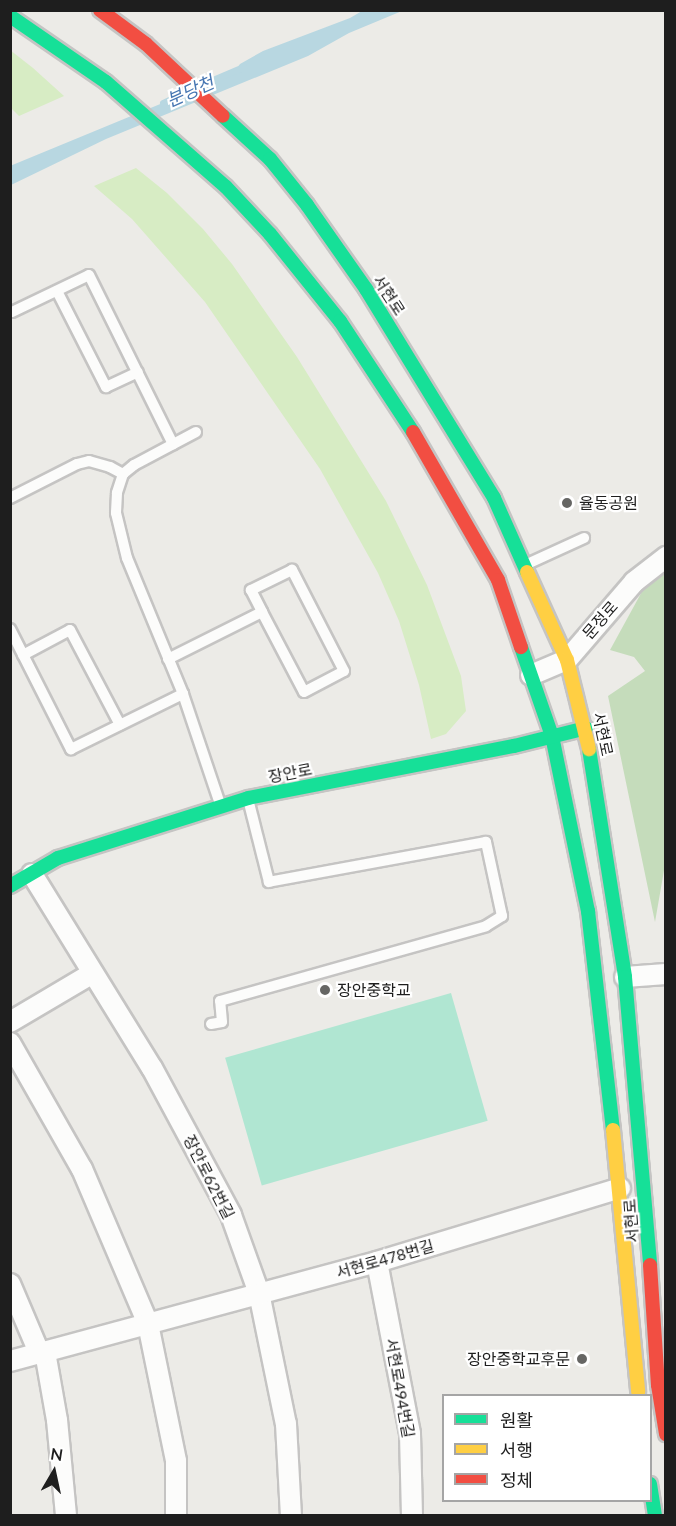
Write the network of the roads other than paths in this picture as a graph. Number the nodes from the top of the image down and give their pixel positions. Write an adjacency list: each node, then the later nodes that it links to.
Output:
1 (100, 10): 3 (main road)
2 (10, 16): 19 (main road, 서현로)
3 (126, 17): 13 (main road, 서현로)
4 (57, 291): 5 (lane); 6 (lane); 6 (lane)
5 (12, 312)
6 (138, 372): 8 (lane)
7 (196, 432): 8 (lane)
8 (173, 444): 9 (lane)
9 (123, 474): 10 (lane); 17 (lane)
10 (10, 498)
11 (584, 538): 13 (lane)
12 (666, 557): 18 (street, 문정로)
13 (525, 565): 18 (main road, 서현로)
14 (262, 612): 14 (lane); 17 (lane)
15 (10, 630): 16 (lane)
16 (23, 655): 21 (lane); 21 (lane)
17 (168, 659): 20 (lane)
18 (567, 660): 19 (street, 문정로); 22 (main road, 서현로)
19 (531, 675): 23 (main road, 서현로)
20 (183, 694): 21 (lane); 25 (lane)
21 (120, 725)
22 (586, 728): 23 (main road, 장안로); 30 (main road, 서현로)
23 (552, 736): 24 (main road, 장안로); 34 (main road, 서현로)
24 (248, 798): 25 (main road, 장안로); 32 (lane)
25 (221, 807): 26 (main road, 장안로)
26 (32, 874): 27 (main road, 장안로); 28 (street, 장안로62번길)
27 (10, 886)
28 (93, 973): 31 (street); 37 (street, 장안로62번길)
29 (666, 974): 30 (street)
30 (626, 977): 42 (main road, 서현로)
31 (10, 1023)
32 (211, 1024)
33 (10, 1043): 38 (street)
34 (620, 1188): 35 (street, 서현로478번길); 41 (main road, 서현로)
35 (377, 1262): 37 (street, 서현로478번길); 47 (street, 서현로494번길)
36 (10, 1284): 39 (street)
37 (259, 1293): 38 (street, 서현로478번길); 46 (street, 장안로62번길)
38 (148, 1324): 39 (street, 서현로478번길); 45 (street)
39 (45, 1352): 40 (street, 서현로478번길); 44 (street)
40 (10, 1361)
41 (639, 1394)
42 (666, 1434)
43 (652, 1492): 48 (main road)
44 (66, 1515)
45 (176, 1515)
46 (291, 1515)
47 (412, 1515)
48 (655, 1515)

